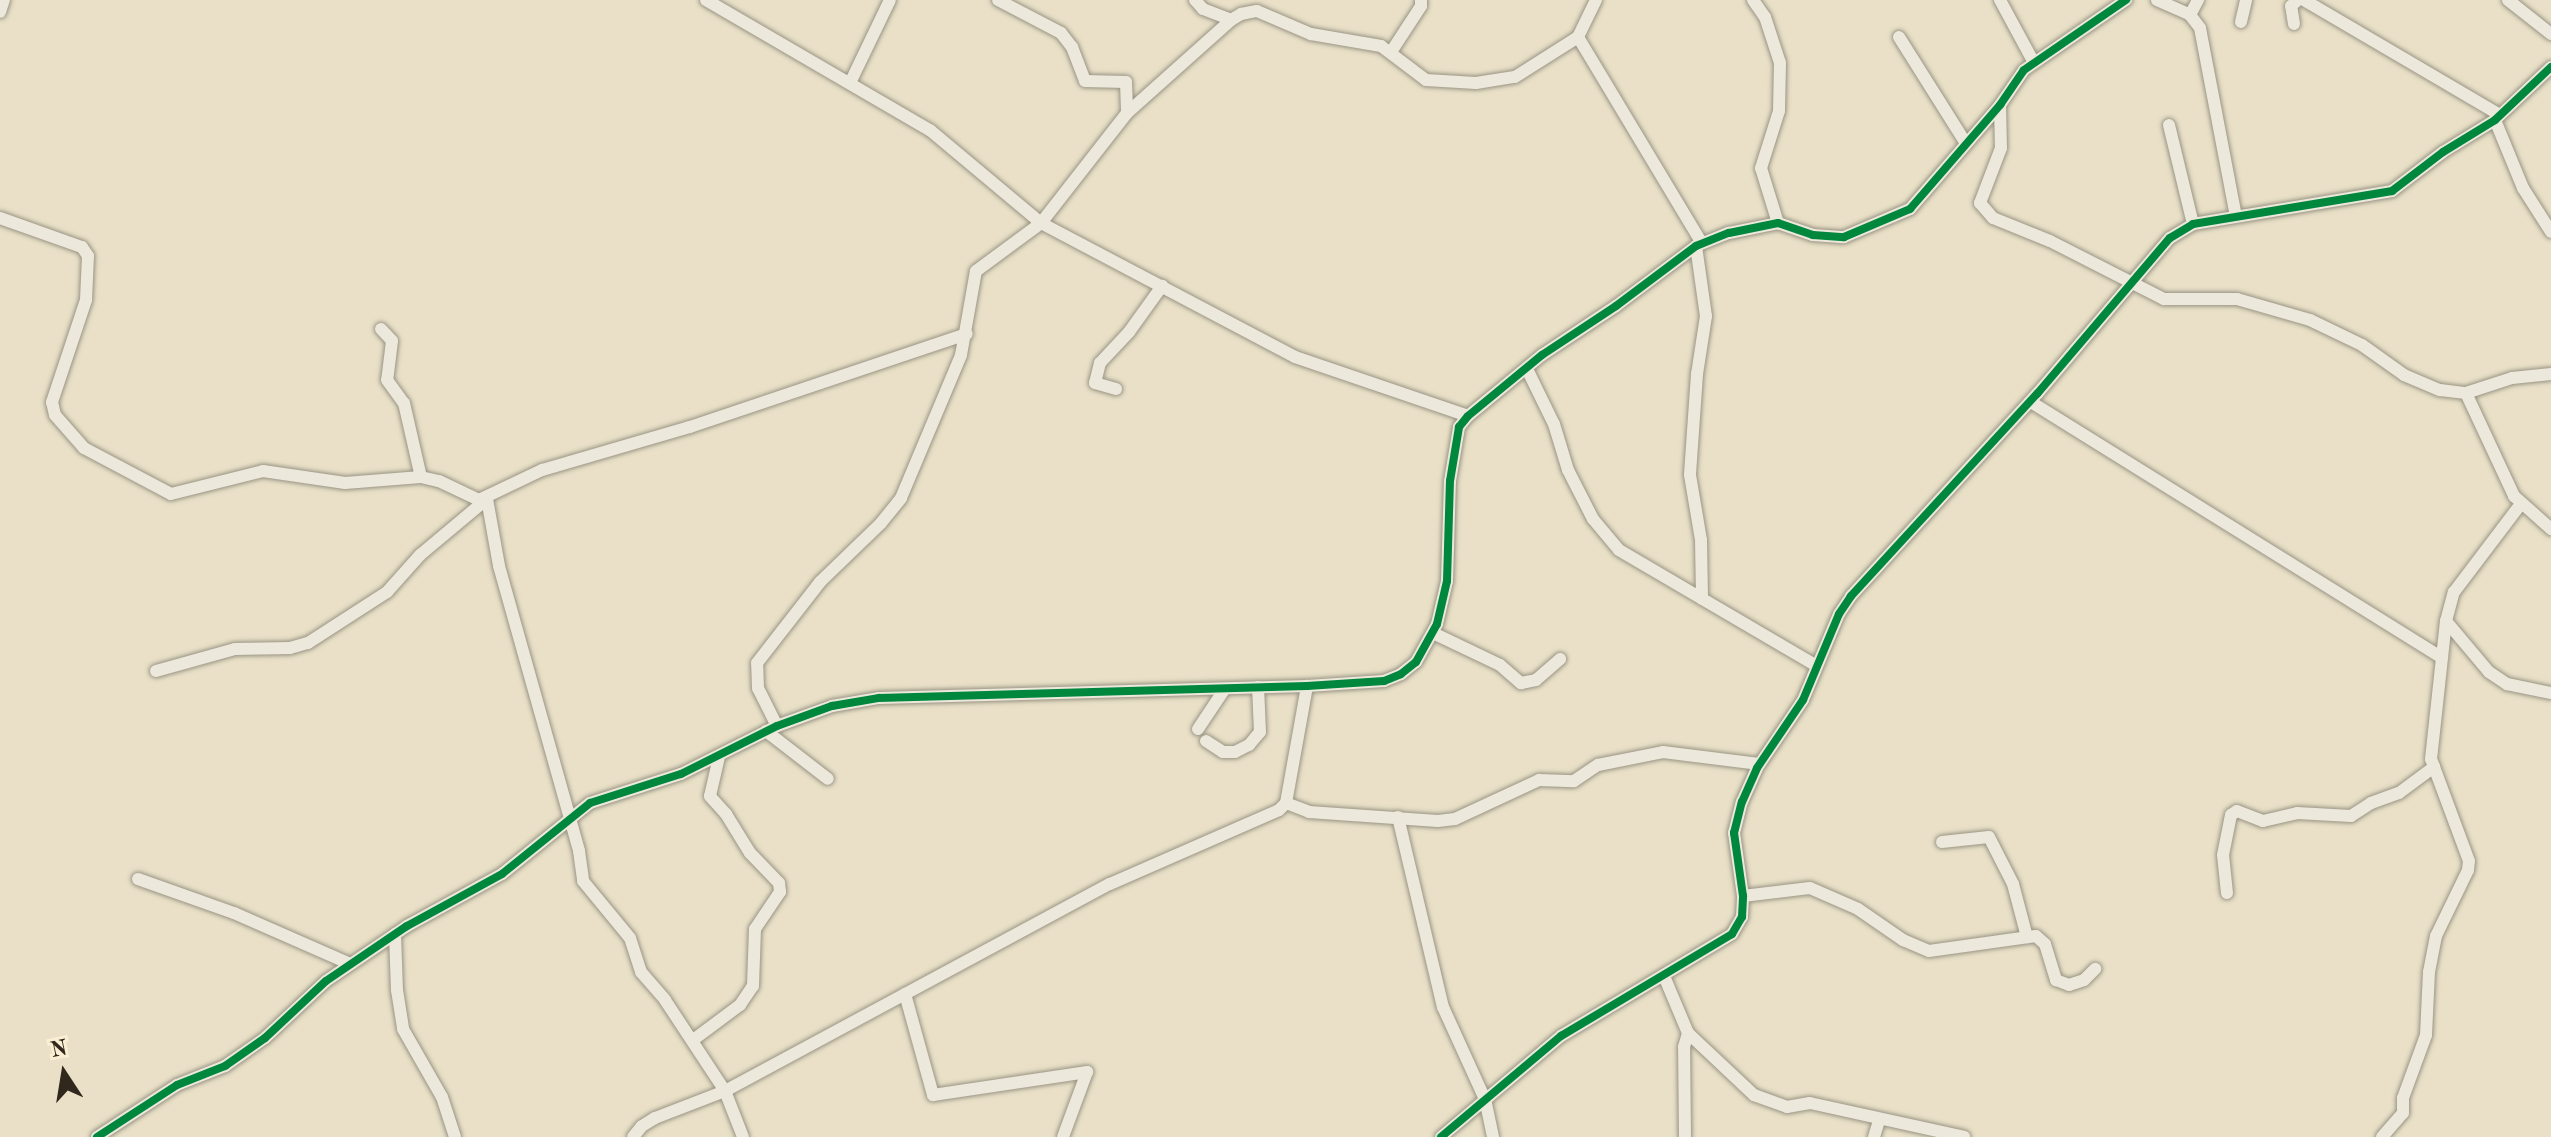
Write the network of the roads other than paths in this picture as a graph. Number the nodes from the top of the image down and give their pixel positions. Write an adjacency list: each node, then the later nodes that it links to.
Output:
1 (4, 0): 18 (street)
2 (706, 0): 29 (street)
3 (890, 0): 29 (street)
4 (998, 0): 31 (street)
5 (1195, 0): 20 (street)
6 (1421, 0): 26 (street)
7 (1596, 0): 24 (street)
8 (1753, 0): 38 (street)
9 (2000, 0): 27 (street)
10 (2126, 0): 27 (street)
11 (2157, 0): 19 (street)
12 (2198, 0): 19 (street)
13 (2246, 0): 21 (street)
14 (2298, 0): 22 (street)
15 (2304, 0): 32 (street)
16 (2508, 0): 23 (street)
17 (1250, 6): 20 (street); 26 (street)
18 (0, 12)
19 (2190, 15): 35 (street)
20 (1231, 20): 31 (street)
21 (2241, 22)
22 (2294, 24)
23 (2551, 34)
24 (1578, 37): 26 (street); 41 (street)
25 (1899, 37): 34 (street)
26 (1391, 52)
27 (2033, 61): 30 (street)
28 (2551, 67): 32 (street)
29 (850, 83): 37 (street)
30 (2000, 105): 34 (street); 42 (street)
31 (1127, 113): 37 (street)
32 (2498, 118): 35 (street); 40 (street)
33 (2169, 125): 39 (street)
34 (1965, 142): 38 (street)
35 (2236, 216): 39 (street)
36 (0, 218): 52 (street)
37 (1041, 223): 43 (street); 45 (street)
38 (1778, 223): 41 (street)
39 (2193, 224): 42 (street)
40 (2551, 232)
41 (1699, 244): 46 (street); 56 (street)
42 (2132, 285): 49 (street); 50 (street)
43 (1162, 286): 48 (street); 51 (street)
44 (381, 329): 52 (street)
45 (967, 334): 53 (street); 67 (street)
46 (1527, 369): 51 (street); 56 (street)
47 (2551, 374): 49 (street)
48 (1116, 389)
49 (2466, 393): 54 (street)
50 (2031, 402): 59 (street); 61 (street)
51 (1468, 416): 58 (street)
52 (421, 477): 53 (street)
53 (487, 499): 62 (street); 76 (street)
54 (2520, 505): 55 (street); 57 (street)
55 (2551, 529)
56 (1702, 599): 61 (street)
57 (2446, 621): 59 (street); 66 (street)
58 (1433, 633): 60 (street); 63 (street)
59 (2442, 658): 72 (street)
60 (1560, 659)
61 (1817, 666): 71 (street)
62 (156, 671)
63 (1307, 686): 64 (street); 74 (street)
64 (1258, 687): 65 (street); 69 (street)
65 (1224, 690): 67 (street); 68 (street)
66 (2551, 693)
67 (772, 729): 70 (street); 73 (street)
68 (1198, 729)
69 (1206, 741)
70 (719, 758): 76 (street); 88 (street)
71 (1759, 764): 75 (street); 80 (street)
72 (2434, 767): 79 (street); 102 (street)
73 (828, 779)
74 (1286, 803): 75 (street); 86 (street)
75 (1398, 817): 90 (street)
76 (569, 819): 81 (street); 88 (street)
77 (1942, 842): 82 (street)
78 (138, 879): 83 (street)
79 (2227, 893)
80 (1743, 896): 82 (street); 85 (street)
81 (395, 934): 83 (street); 93 (street)
82 (2027, 937): 84 (street)
83 (350, 964): 92 (street)
84 (2095, 969)
85 (1664, 976): 87 (street); 90 (street)
86 (905, 994): 89 (street); 96 (street)
87 (1688, 1033): 91 (street); 99 (street)
88 (693, 1040): 89 (street)
89 (725, 1091): 94 (street); 95 (street)
90 (1485, 1099): 97 (street); 98 (street)
91 (1879, 1121): 100 (street); 101 (street)
92 (97, 1137)
93 (455, 1137)
94 (633, 1137)
95 (743, 1137)
96 (1063, 1137)
97 (1441, 1137)
98 (1493, 1137)
99 (1685, 1137)
100 (1874, 1137)
101 (1964, 1137)
102 (2382, 1137)

